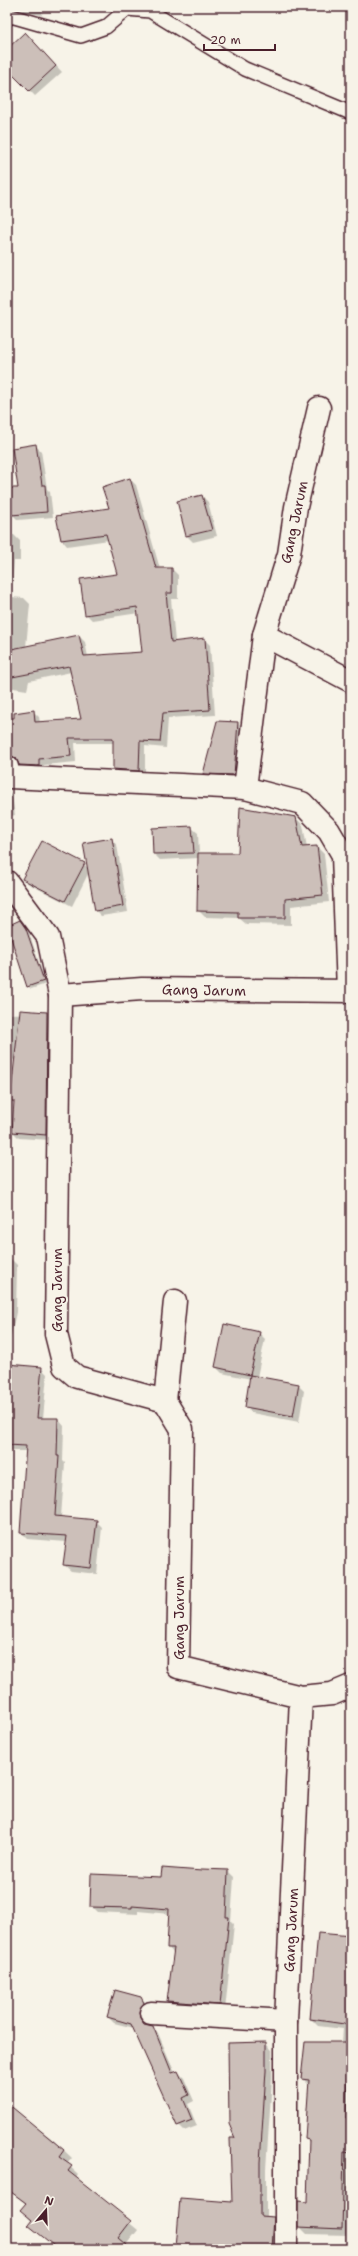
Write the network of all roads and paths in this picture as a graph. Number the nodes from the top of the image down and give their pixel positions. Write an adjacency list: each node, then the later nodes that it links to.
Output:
1 (7, 19): 2 (lane)
2 (351, 113)
3 (319, 408): 4 (street, Gang Jarum)
4 (264, 635): 5 (street); 7 (street, Gang Jarum)
5 (351, 681)
6 (7, 767): 7 (street, Gang Jarum)
7 (245, 788): 9 (street, Gang Jarum)
8 (7, 882): 10 (street, Gang Jarum)
9 (349, 991): 10 (street, Gang Jarum)
10 (60, 995): 12 (street, Gang Jarum)
11 (175, 1301): 12 (street)
12 (165, 1401): 14 (street, Gang Jarum)
13 (351, 1686): 14 (street)
14 (301, 1697): 16 (street, Gang Jarum)
15 (151, 2013): 16 (street)
16 (286, 2021): 17 (street, Gang Jarum)
17 (286, 2249)

